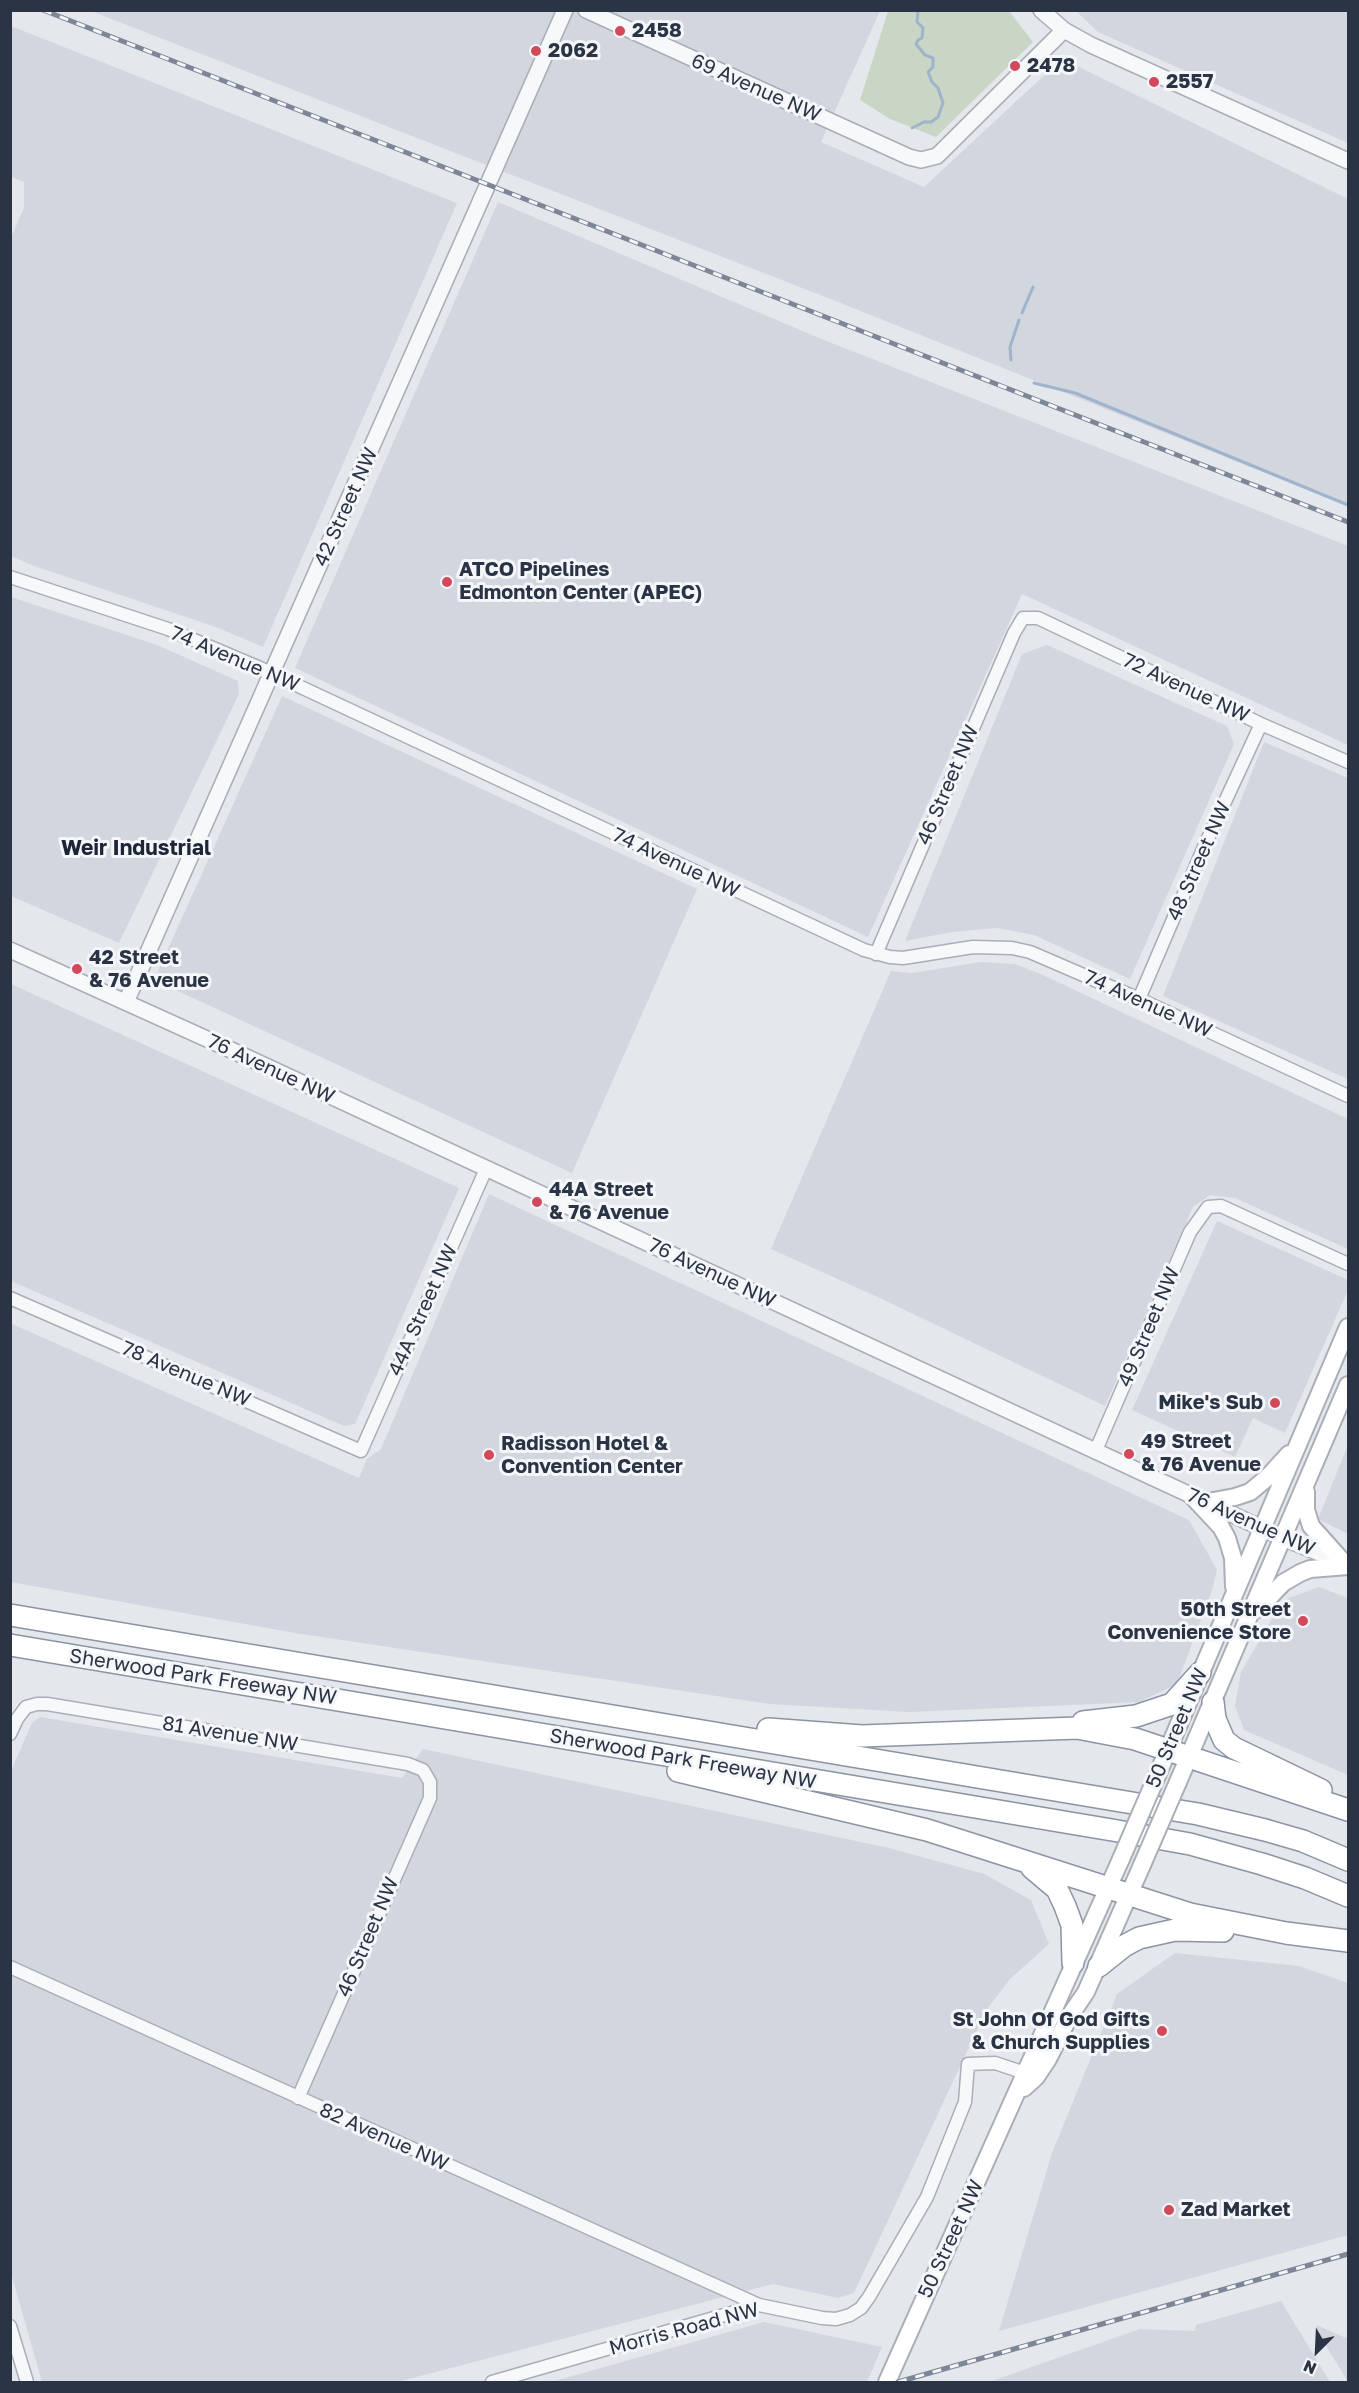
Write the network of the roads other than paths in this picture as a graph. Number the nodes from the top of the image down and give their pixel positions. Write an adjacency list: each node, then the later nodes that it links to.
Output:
1 (565, 10): 8 (street, 42 Street NW)
2 (586, 10): 4 (street, 69 Avenue NW)
3 (1041, 10): 4 (street)
4 (1064, 30): 5 (street)
5 (1348, 161)
6 (10, 577): 8 (street, 74 Avenue NW)
7 (1023, 618): 9 (street, 72 Avenue NW); 12 (street, 46 Street NW)
8 (272, 674): 12 (street, 74 Avenue NW); 14 (street, 42 Street NW)
9 (1261, 724): 10 (street, 72 Avenue NW); 13 (street, 48 Street NW)
10 (1348, 762)
11 (10, 951): 14 (street, 76 Avenue NW)
12 (876, 954): 13 (street, 74 Avenue NW)
13 (1139, 999): 15 (street, 74 Avenue NW)
14 (126, 1002): 16 (street, 76 Avenue NW)
15 (1348, 1096)
16 (486, 1169): 22 (street, 76 Avenue NW); 23 (street, 44A Street NW)
17 (1348, 1264): 22 (street, 49 Street NW)
18 (10, 1298): 23 (street, 78 Avenue NW)
19 (1348, 1327): 21 (main road, 50 Street NW)
20 (1348, 1385): 24 (main road, 50 Street NW)
21 (1299, 1442): 26 (main road); 27 (main road, 50 Street NW)
22 (1096, 1450): 25 (street, 76 Avenue NW)
23 (361, 1451)
24 (1306, 1486): 28 (main road, 50 Street NW); 29 (main road)
25 (1191, 1495): 26 (street, 76 Avenue NW); 30 (main road)
26 (1208, 1502): 27 (street, 76 Avenue NW)
27 (1263, 1527): 28 (street, 76 Avenue NW); 30 (main road, 50 Street NW)
28 (1283, 1538): 29 (street, 76 Avenue NW); 32 (main road, 50 Street NW)
29 (1347, 1565): 32 (main road)
30 (1234, 1594): 34 (main road, 50 Street NW)
31 (10, 1615): 37 (highway, Sherwood Park Freeway NW)
32 (1249, 1619): 35 (main road, 50 Street NW)
33 (10, 1645): 39 (highway, Sherwood Park Freeway NW)
34 (1200, 1672): 36 (highway); 40 (main road, 50 Street NW)
35 (1213, 1702): 41 (main road, 50 Street NW); 43 (highway)
36 (1044, 1727): 37 (highway); 40 (highway)
37 (700, 1730): 46 (highway, Sherwood Park Freeway NW)
38 (10, 1734): 42 (street, 81 Avenue NW)
39 (602, 1745): 45 (highway); 49 (highway, Sherwood Park Freeway NW)
40 (1167, 1750): 41 (highway); 47 (main road, 50 Street NW, bridge)
41 (1189, 1758): 44 (highway); 48 (main road, 50 Street NW, bridge)
42 (426, 1776): 56 (street, 46 Street NW)
43 (1348, 1804)
44 (1348, 1810)
45 (1016, 1858): 47 (highway); 52 (highway)
46 (1348, 1860)
47 (1108, 1887): 48 (highway); 52 (main road, 50 Street NW)
48 (1130, 1894): 50 (highway); 53 (main road, 50 Street NW)
49 (1348, 1896)
50 (1262, 1929): 51 (highway); 53 (highway)
51 (1348, 1941)
52 (1073, 1963): 55 (main road, 50 Street NW)
53 (1099, 1965): 55 (main road, 50 Street NW)
54 (10, 1967): 56 (street, 82 Avenue NW)
55 (1031, 2075): 57 (street, Morris Road NW); 61 (main road, 50 Street NW)
56 (298, 2098): 57 (street, 82 Avenue NW)
57 (759, 2305): 60 (street, Morris Road NW)
58 (10, 2326): 59 (street)
59 (27, 2382)
60 (492, 2382)
61 (887, 2382)

